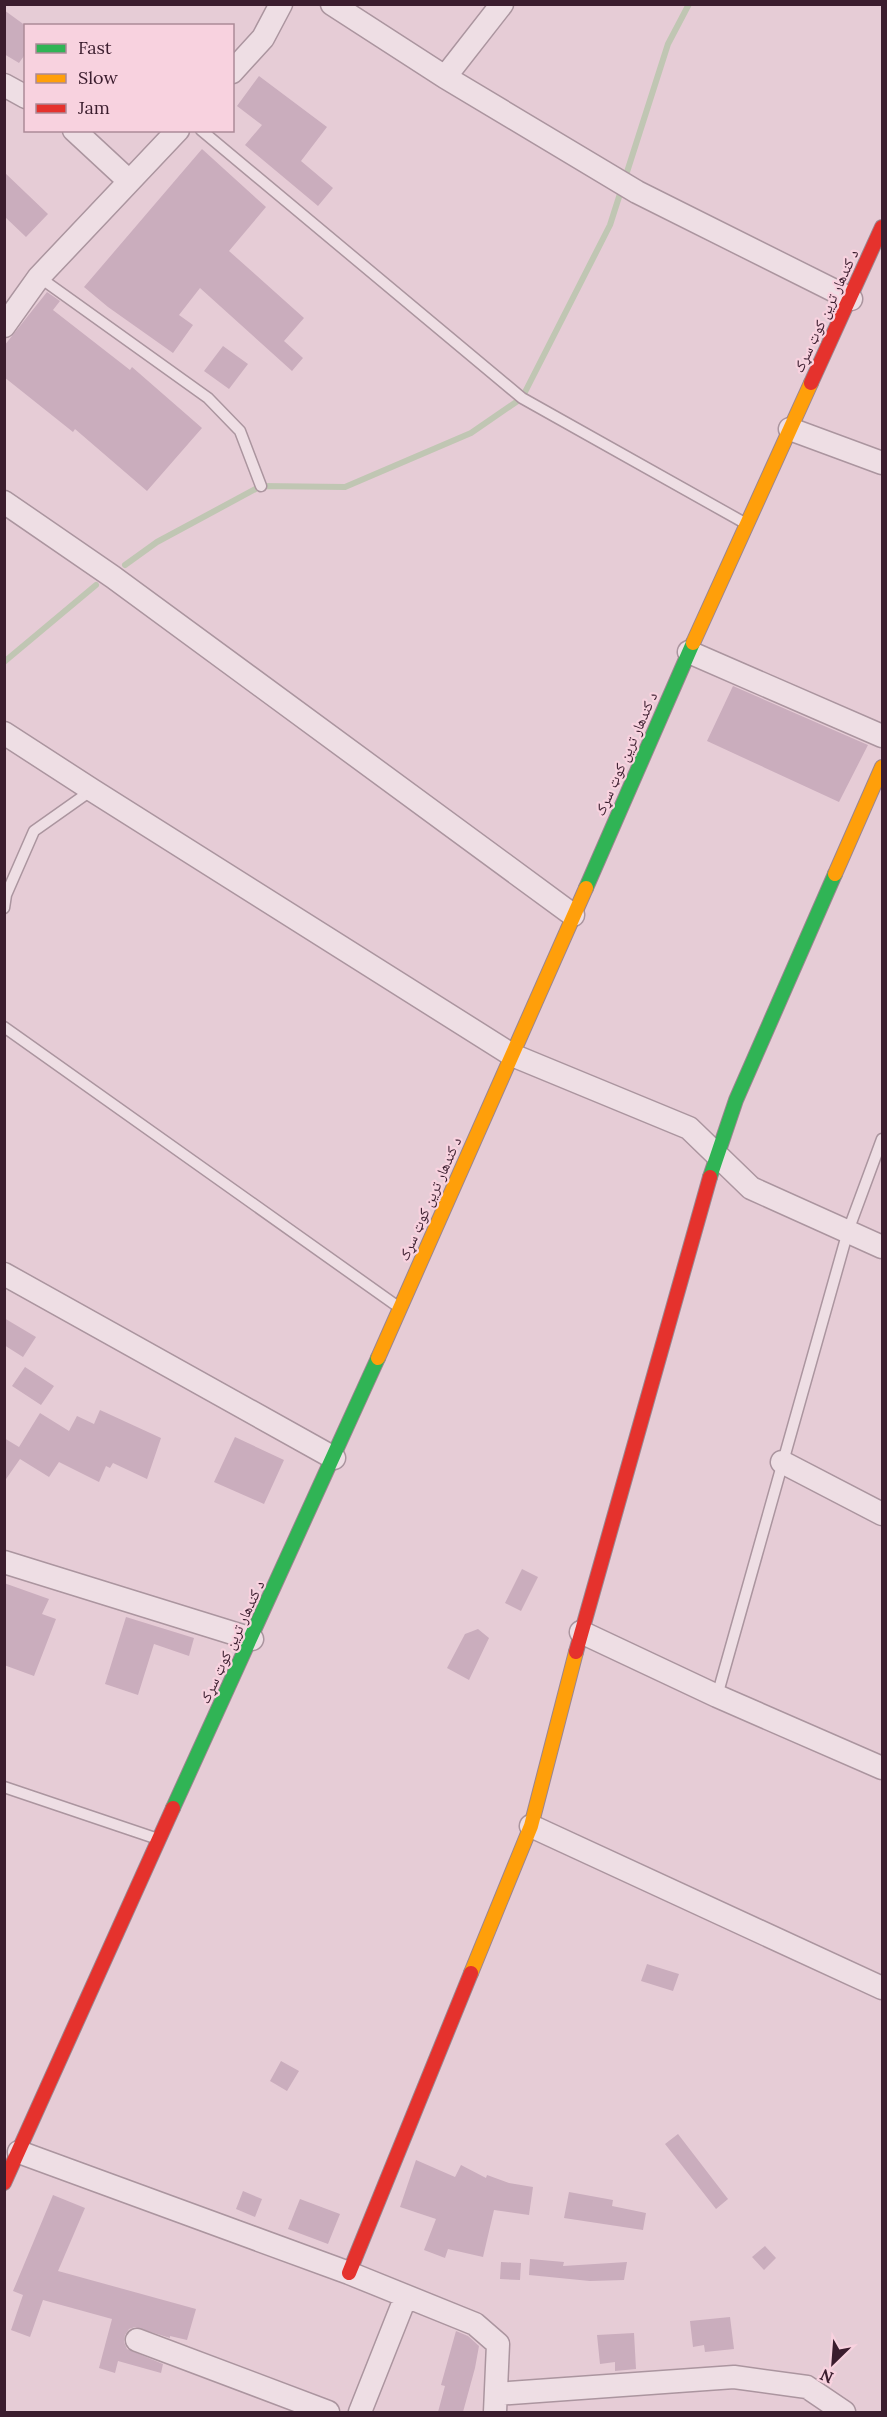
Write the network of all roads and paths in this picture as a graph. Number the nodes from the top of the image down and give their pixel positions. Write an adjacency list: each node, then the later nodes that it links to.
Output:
1 (332, 4): 5 (street)
2 (502, 4): 5 (street)
3 (278, 6): 4 (street)
4 (234, 70)
5 (445, 77): 14 (street)
6 (4, 85): 7 (street)
7 (24, 97)
8 (76, 132): 11 (street)
9 (176, 132): 11 (street)
10 (203, 132): 20 (lane)
11 (129, 181): 13 (street)
12 (882, 227): 14 (main road, د کندهار ترين کوټ سړک)
13 (39, 277): 15 (street); 18 (lane)
14 (851, 299): 16 (main road, د کندهار ترين کوټ سړک)
15 (4, 326)
16 (790, 429): 17 (street); 20 (main road, د کندهار ترين کوټ سړک)
17 (882, 463)
18 (261, 486)
19 (4, 501): 27 (street)
20 (746, 524): 21 (main road, د کندهار ترين کوټ سړک)
21 (689, 652): 23 (street); 27 (main road, د کندهار ترين کوټ سړک)
22 (4, 733): 25 (street)
23 (882, 736)
24 (882, 766): 31 (main road)
25 (92, 790): 26 (lane); 29 (street)
26 (4, 908)
27 (573, 915): 29 (main road, د کندهار ترين کوټ سړک)
28 (4, 1026): 35 (lane)
29 (512, 1055): 31 (street); 35 (main road, د کندهار ترين کوټ سړک)
30 (882, 1139): 32 (lane)
31 (717, 1154): 32 (street); 40 (main road)
32 (848, 1231): 33 (street); 37 (lane)
33 (882, 1247)
34 (4, 1274): 36 (street)
35 (399, 1308): 36 (main road, د کندهار ترين کوټ سړک)
36 (334, 1458): 41 (main road, د کندهار ترين کوټ سړک)
37 (782, 1462): 38 (street); 42 (lane)
38 (882, 1514)
39 (4, 1562): 41 (street)
40 (581, 1632): 42 (street); 45 (main road)
41 (252, 1639): 46 (main road, د کندهار ترين کوټ سړک)
42 (717, 1696): 43 (street)
43 (882, 1768)
44 (4, 1787): 46 (lane)
45 (531, 1826): 47 (street); 50 (main road)
46 (159, 1839): 48 (main road, د کندهار ترين کوټ سړک)
47 (882, 1988)
48 (12, 2149): 49 (main road, د کندهار ترين کوټ سړک); 50 (street)
49 (4, 2183)
50 (349, 2273): 51 (street)
51 (406, 2296): 53 (street); 55 (street)
52 (137, 2340): 54 (street)
53 (496, 2403): 56 (street)
54 (328, 2412)
55 (360, 2412)
56 (844, 2412)

